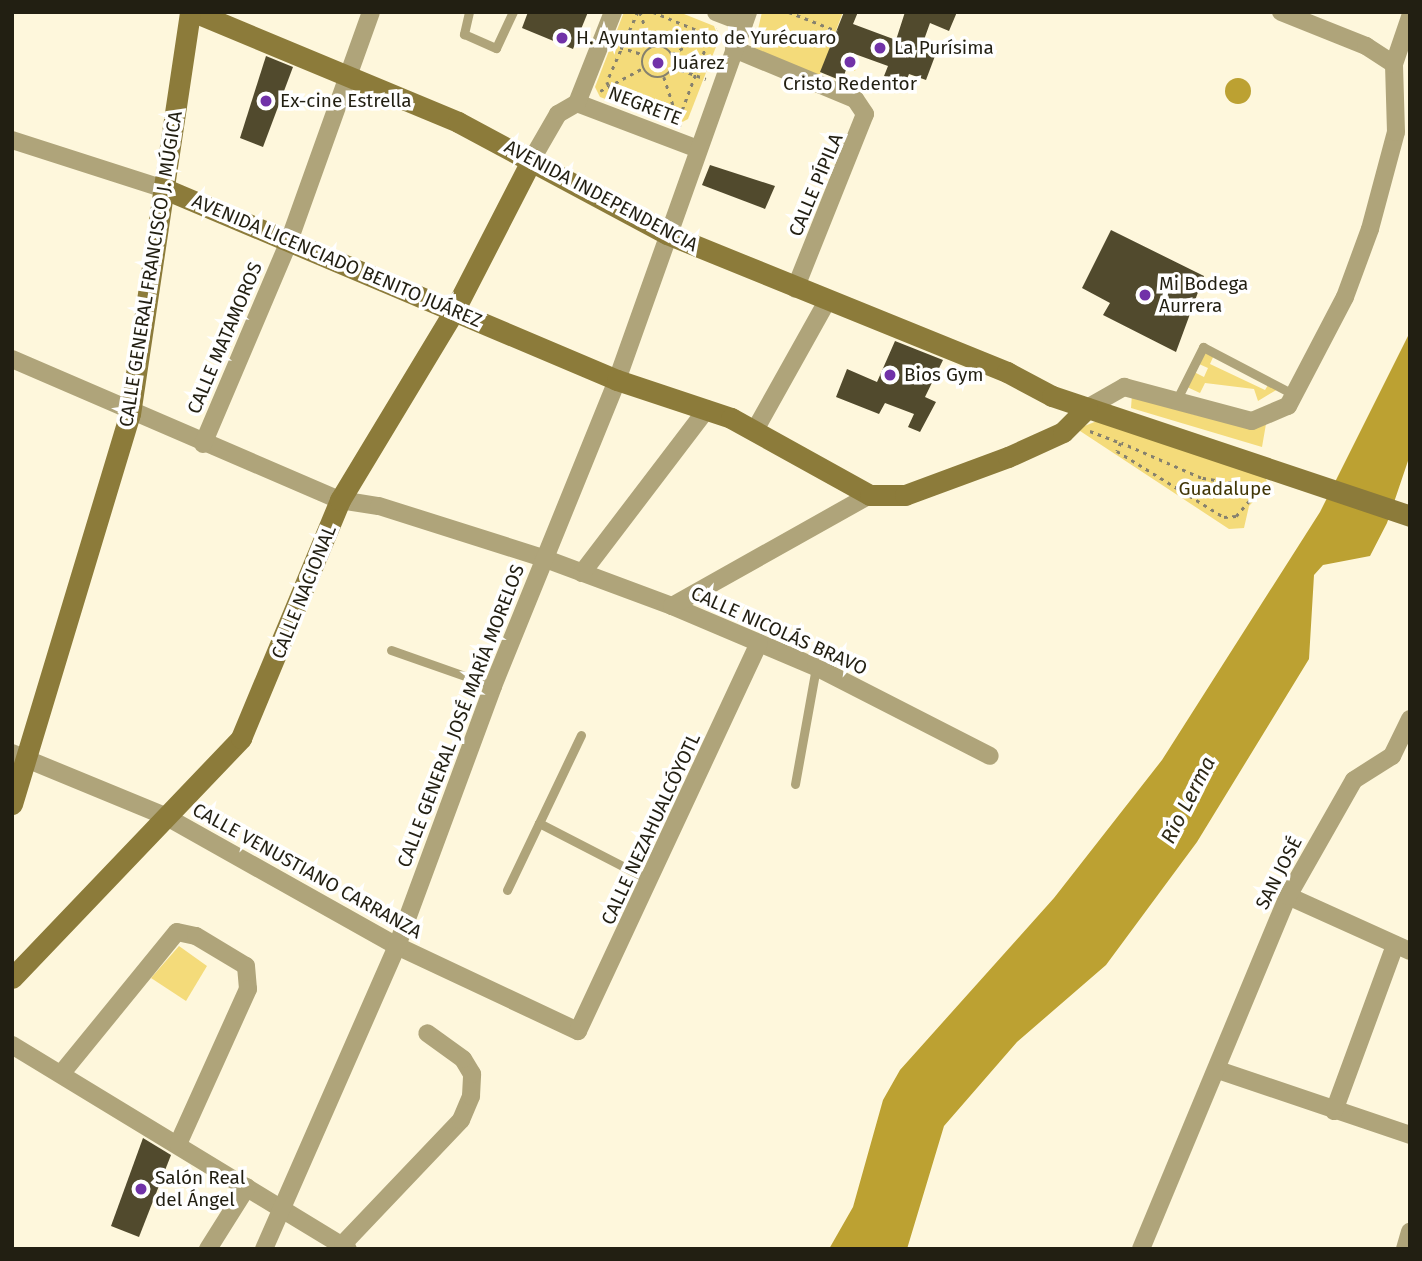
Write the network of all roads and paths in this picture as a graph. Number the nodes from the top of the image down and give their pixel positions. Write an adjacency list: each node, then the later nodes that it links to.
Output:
1 (192, 12): 25 (street, AVENIDA INDEPENDENCIA); 36 (street, CALLE GENERAL FRANCISCO J. MÚGICA)
2 (371, 12): 25 (street, CALLE MATAMOROS)
3 (469, 12): 4 (lane)
4 (513, 12)
5 (613, 12): 16 (street)
6 (639, 12): 17 (path); 18 (path)
7 (652, 12): 15 (path)
8 (716, 12): 12 (street)
9 (789, 12): 14 (path)
10 (1281, 12): 22 (street)
11 (1410, 17): 22 (street)
12 (746, 18): 19 (street, CALLE GENERAL JOSÉ MARÍA MORELOS)
13 (716, 32): 15 (path)
14 (837, 32)
15 (706, 37): 20 (path); 26 (path)
16 (602, 40): 18 (path); 30 (street)
17 (652, 47): 20 (path); 21 (path)
18 (622, 48): 21 (path); 29 (path)
19 (734, 49): 28 (street, CALLE GENERAL JOSÉ MARÍA MORELOS); 39 (street, CALLE PÍPILA)
20 (672, 54): 23 (path)
21 (644, 55): 24 (path)
22 (1394, 64): 44 (street)
23 (673, 67): 26 (path); 27 (path)
24 (643, 68): 27 (path); 29 (path)
25 (345, 74): 35 (street, AVENIDA INDEPENDENCIA); 38 (street, CALLE MATAMOROS)
26 (695, 75): 28 (path); 31 (path)
27 (664, 77): 31 (path)
28 (721, 85): 34 (street, CALLE GENERAL JOSÉ MARÍA MORELOS)
29 (609, 86): 30 (path); 31 (path)
30 (578, 103): 32 (street, NEGRETE); 35 (street)
31 (677, 112): 32 (path)
32 (675, 140): 34 (street, NEGRETE)
33 (12, 141): 36 (street, AVENIDA LICENCIADO BENITO JUÁREZ)
34 (698, 149): 37 (street, CALLE GENERAL JOSÉ MARÍA MORELOS)
35 (532, 159): 37 (street, AVENIDA INDEPENDENCIA); 41 (street, CALLE NACIONAL)
36 (165, 189): 38 (street, AVENIDA LICENCIADO BENITO JUÁREZ); 48 (street, CALLE GENERAL FRANCISCO J. MÚGICA)
37 (667, 234): 39 (street, AVENIDA INDEPENDENCIA); 43 (street, CALLE GENERAL JOSÉ MARÍA MORELOS)
38 (289, 241): 41 (street, AVENIDA LICENCIADO BENITO JUÁREZ); 52 (street, CALLE MATAMOROS)
39 (795, 289): 40 (street, AVENIDA INDEPENDENCIA)
40 (827, 301): 46 (street, AVENIDA INDEPENDENCIA); 49 (street)
41 (456, 309): 43 (street, AVENIDA LICENCIADO BENITO JUÁREZ); 54 (street, CALLE NACIONAL)
42 (12, 359): 48 (street, CALLE NICOLÁS BRAVO)
43 (617, 380): 47 (street, AVENIDA LICENCIADO BENITO JUÁREZ); 56 (street, CALLE GENERAL JOSÉ MARÍA MORELOS)
44 (1296, 395): 45 (street); 45 (lane)
45 (1175, 403): 46 (street)
46 (1087, 408): 50 (street); 55 (street, AVENIDA INDEPENDENCIA)
47 (707, 410): 49 (street, AVENIDA LICENCIADO BENITO JUÁREZ); 57 (street)
48 (130, 414): 52 (street, CALLE NICOLÁS BRAVO); 65 (street, CALLE GENERAL FRANCISCO J. MÚGICA)
49 (755, 430): 53 (street, AVENIDA LICENCIADO BENITO JUÁREZ)
50 (1063, 432): 51 (path); 53 (street)
51 (1121, 443): 51 (path)
52 (203, 444): 54 (street, CALLE NICOLÁS BRAVO)
53 (870, 495): 58 (street)
54 (340, 500): 56 (street, CALLE NICOLÁS BRAVO); 71 (street, CALLE NACIONAL)
55 (1410, 516)
56 (543, 558): 57 (street, CALLE NICOLÁS BRAVO); 62 (street, CALLE GENERAL JOSÉ MARÍA MORELOS)
57 (582, 573): 58 (street, CALLE NICOLÁS BRAVO)
58 (672, 606): 59 (street, CALLE NICOLÁS BRAVO)
59 (759, 643): 61 (street, CALLE NICOLÁS BRAVO); 73 (street, CALLE NEZAHUALCÓYOTL)
60 (391, 650): 62 (lane)
61 (816, 667): 66 (street, CALLE NICOLÁS BRAVO); 69 (lane)
62 (493, 686): 76 (street, CALLE GENERAL JOSÉ MARÍA MORELOS)
63 (1410, 719): 67 (street)
64 (581, 735): 72 (lane)
65 (20, 756): 70 (street, CALLE GENERAL FRANCISCO J. MÚGICA); 71 (street, CALLE VENUSTIANO CARRANZA)
66 (990, 756)
67 (1392, 756): 68 (street); 75 (street, SAN JOSÉ)
68 (1410, 761)
69 (795, 784)
70 (12, 804)
71 (164, 816): 76 (street, CALLE VENUSTIANO CARRANZA); 78 (street, CALLE NACIONAL)
72 (539, 823): 73 (lane); 74 (lane)
73 (651, 880): 79 (street, CALLE NEZAHUALCÓYOTL)
74 (507, 890)
75 (1288, 896): 77 (street); 82 (street, SAN JOSÉ)
76 (397, 946): 79 (street, CALLE VENUSTIANO CARRANZA); 88 (street, CALLE GENERAL JOSÉ MARÍA MORELOS)
77 (1403, 948): 84 (street)
78 (12, 978)
79 (578, 1031)
80 (426, 1033): 90 (street)
81 (12, 1045): 83 (street)
82 (1218, 1070): 84 (street); 93 (street, SAN JOSÉ)
83 (61, 1074): 86 (street); 86 (street)
84 (1334, 1111): 85 (street)
85 (1410, 1135)
86 (178, 1144): 87 (street)
87 (247, 1187): 88 (street); 91 (street)
88 (284, 1209): 90 (street); 92 (street, CALLE GENERAL JOSÉ MARÍA MORELOS)
89 (1410, 1232): 94 (street)
90 (345, 1246)
91 (208, 1249)
92 (264, 1249)
93 (1141, 1249)
94 (1405, 1249)

